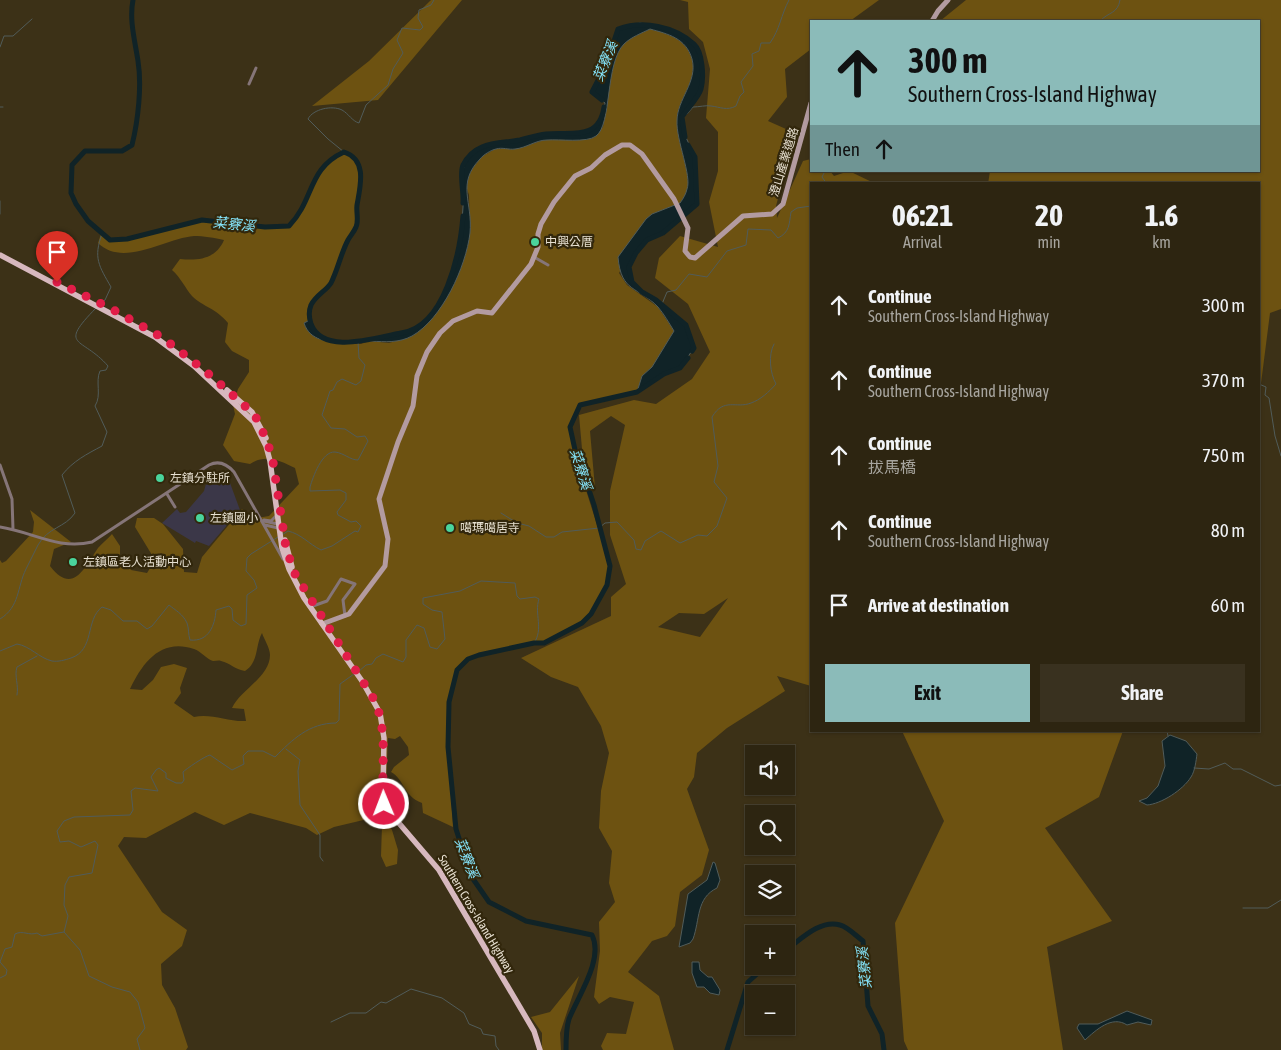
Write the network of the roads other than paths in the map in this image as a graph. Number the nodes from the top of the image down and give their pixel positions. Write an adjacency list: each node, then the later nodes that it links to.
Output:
1 (948, 0): 2 (street)
2 (933, 20)
3 (256, 68): 4 (street)
4 (250, 84)
5 (810, 107): 8 (street, 澄山產業道路)
6 (0, 251): 7 (main road)
7 (4, 257): 11 (main road)
8 (534, 257): 9 (street); 22 (street)
9 (548, 265)
10 (0, 465): 19 (street)
11 (274, 477): 14 (main road); 17 (main road)
12 (166, 494): 13 (street); 15 (street); 19 (street)
13 (175, 507)
14 (277, 514): 15 (street); 17 (main road)
15 (262, 519): 16 (street); 17 (street)
16 (265, 524): 17 (street); 20 (street)
17 (281, 526): 20 (main road)
18 (0, 527): 19 (street)
19 (13, 529)
20 (282, 549): 21 (main road); 23 (main road)
21 (314, 606): 22 (street); 23 (main road)
22 (345, 616): 23 (street)
23 (323, 623): 24 (main road, Southern Cross-Island Highway)
24 (540, 1050)

